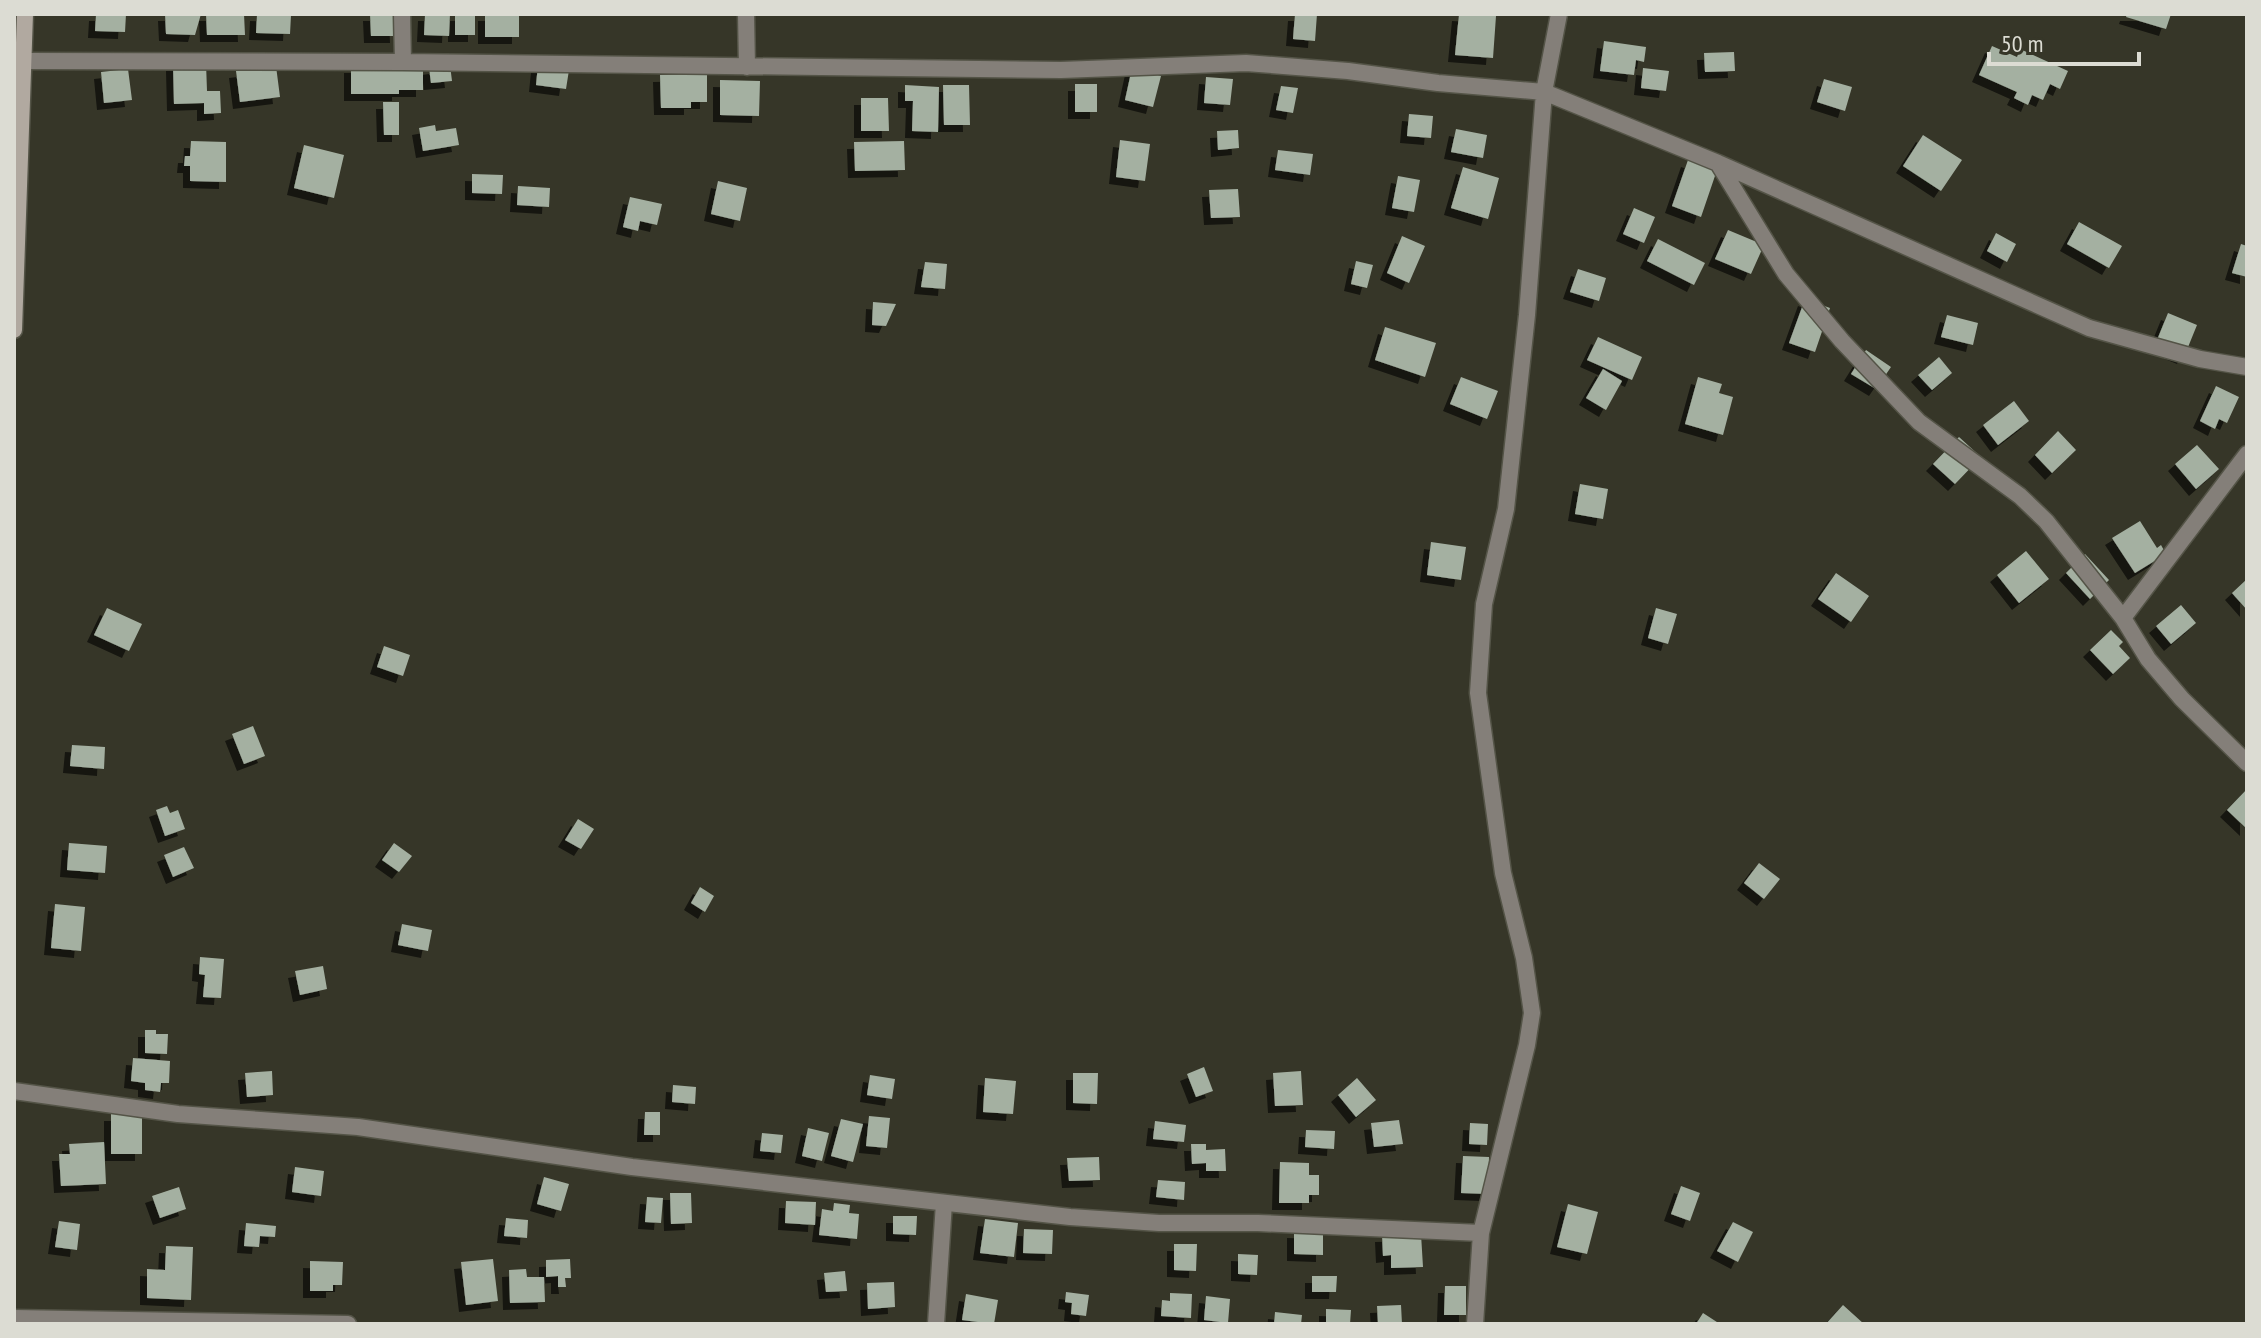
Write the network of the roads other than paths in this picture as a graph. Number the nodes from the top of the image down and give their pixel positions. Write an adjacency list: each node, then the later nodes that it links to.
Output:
1 (25, 14): 5 (street)
2 (402, 14): 6 (street)
3 (746, 14): 7 (street)
4 (1559, 14): 8 (street)
5 (23, 61): 6 (street); 9 (street)
6 (403, 62): 7 (street)
7 (747, 67): 8 (street)
8 (1544, 92): 10 (street); 18 (street)
9 (18, 136): 11 (street)
10 (1718, 163): 12 (street); 14 (street)
11 (14, 330)
12 (2247, 367)
13 (2247, 454): 14 (street)
14 (2123, 618): 15 (street)
15 (2247, 763)
16 (14, 1091): 17 (street)
17 (944, 1203): 18 (street); 22 (street)
18 (1481, 1233): 23 (street)
19 (14, 1318): 20 (street)
20 (218, 1322): 21 (street)
21 (348, 1324)
22 (936, 1324)
23 (1475, 1324)

